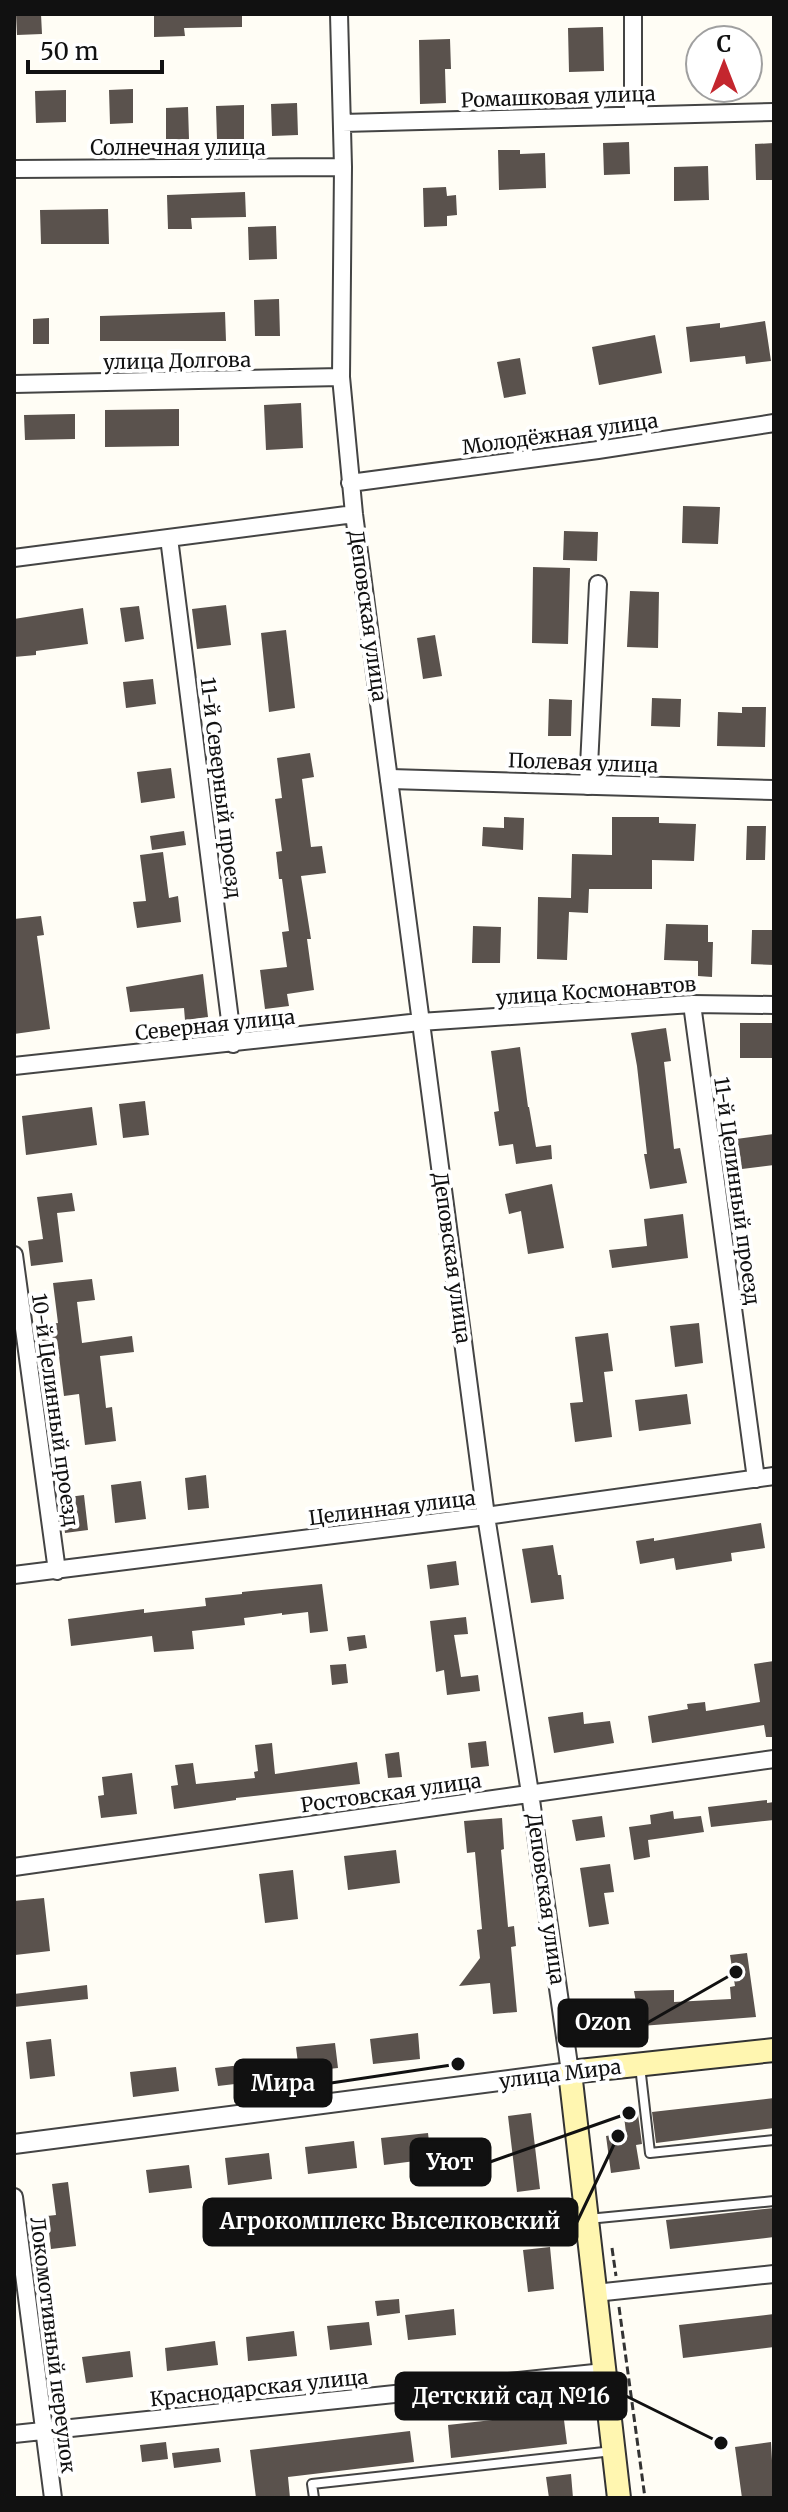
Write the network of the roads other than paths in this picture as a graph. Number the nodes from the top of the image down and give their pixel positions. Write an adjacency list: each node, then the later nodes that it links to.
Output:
1 (339, 14): 5 (street, Деповская улица)
2 (633, 14): 4 (street)
3 (774, 112): 4 (street, Ромашковая улица)
4 (633, 115): 5 (street, Ромашковая улица)
5 (342, 123): 6 (street, Деповская улица)
6 (343, 167): 7 (street, Солнечная улица); 8 (street, Деповская улица)
7 (14, 169)
8 (341, 377): 9 (street, улица Долгова); 11 (street, Деповская улица)
9 (14, 384)
10 (774, 423): 11 (street, Молодёжная улица)
11 (350, 483): 12 (street, Деповская улица)
12 (354, 514): 13 (street); 16 (street, Деповская улица)
13 (169, 538): 14 (street); 22 (street, 11-й Северный проезд)
14 (14, 558)
15 (598, 584): 17 (street)
16 (390, 779): 17 (street, Полевая улица); 21 (street, Деповская улица)
17 (588, 786): 18 (street, Полевая улица)
18 (774, 790)
19 (692, 1004): 20 (street, улица Космонавтов); 21 (street, улица Космонавтов); 26 (street, 11-й Целинный проезд)
20 (774, 1005)
21 (420, 1022): 22 (street, Северная улица); 27 (street, Деповская улица)
22 (233, 1044): 23 (street, Северная улица)
23 (14, 1066)
24 (14, 1255): 28 (street, 10-й Целинный проезд)
25 (774, 1476): 26 (street, Целинная улица)
26 (756, 1479): 27 (street, Целинная улица)
27 (486, 1516): 28 (street, Целинная улица); 31 (street, Деповская улица)
28 (57, 1571): 29 (street, Целинная улица)
29 (14, 1575)
30 (774, 1759): 31 (street, Ростовская улица)
31 (530, 1793): 32 (street, Ростовская улица); 35 (street, Деповская улица)
32 (14, 1867)
33 (774, 2050): 34 (main road, улица Мира)
34 (640, 2065): 35 (main road, улица Мира); 36 (lane)
35 (570, 2072): 37 (street, улица Мира); 40 (main road, Деповская улица)
36 (774, 2140)
37 (14, 2144)
38 (14, 2197): 44 (street, Локомотивный переулок)
39 (774, 2201): 40 (lane)
40 (587, 2219): 42 (main road, Деповская улица)
41 (774, 2274): 42 (street)
42 (595, 2293): 43 (main road, Деповская улица)
43 (604, 2372): 44 (street, Краснодарская улица); 46 (main road, Деповская улица)
44 (45, 2430): 45 (street, Краснодарская улица); 47 (street, Локомотивный переулок)
45 (14, 2434)
46 (613, 2451): 48 (lane); 49 (main road, Деповская улица)
47 (53, 2498)
48 (314, 2498)
49 (619, 2498)

